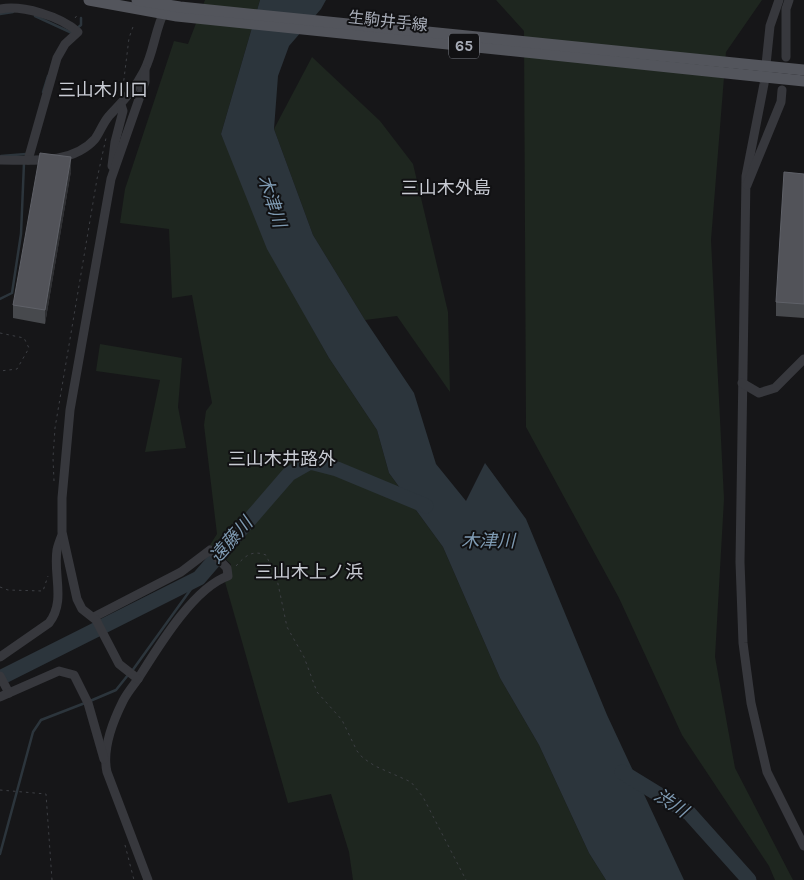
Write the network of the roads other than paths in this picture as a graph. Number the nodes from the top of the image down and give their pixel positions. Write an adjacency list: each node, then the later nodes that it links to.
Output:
1 (89, 0): 5 (main road, 生駒井手線 / 65)
2 (138, 0): 5 (main road, 生駒井手線 / 65)
3 (779, 0): 10 (street)
4 (789, 0): 7 (street)
5 (167, 6): 8 (street); 10 (main road, 生駒井手線 / 65)
6 (0, 9): 15 (street)
7 (786, 57)
8 (145, 70): 13 (street); 16 (street)
9 (804, 70): 10 (main road, 生駒井手線 / 65)
10 (765, 72): 11 (main road, 生駒井手線 / 65); 17 (street)
11 (804, 82)
12 (782, 90): 17 (street)
13 (120, 105): 15 (street); 16 (street)
14 (0, 160): 15 (street)
15 (28, 160)
16 (111, 179): 20 (street)
17 (746, 188): 19 (street)
18 (804, 358): 19 (street)
19 (742, 383): 27 (street)
20 (62, 532): 21 (street); 22 (street)
21 (94, 617): 24 (street); 24 (street)
22 (0, 657)
23 (0, 676): 25 (street)
24 (138, 679): 26 (street)
25 (5, 693): 26 (street)
26 (105, 761): 28 (street)
27 (804, 846)
28 (148, 880)

